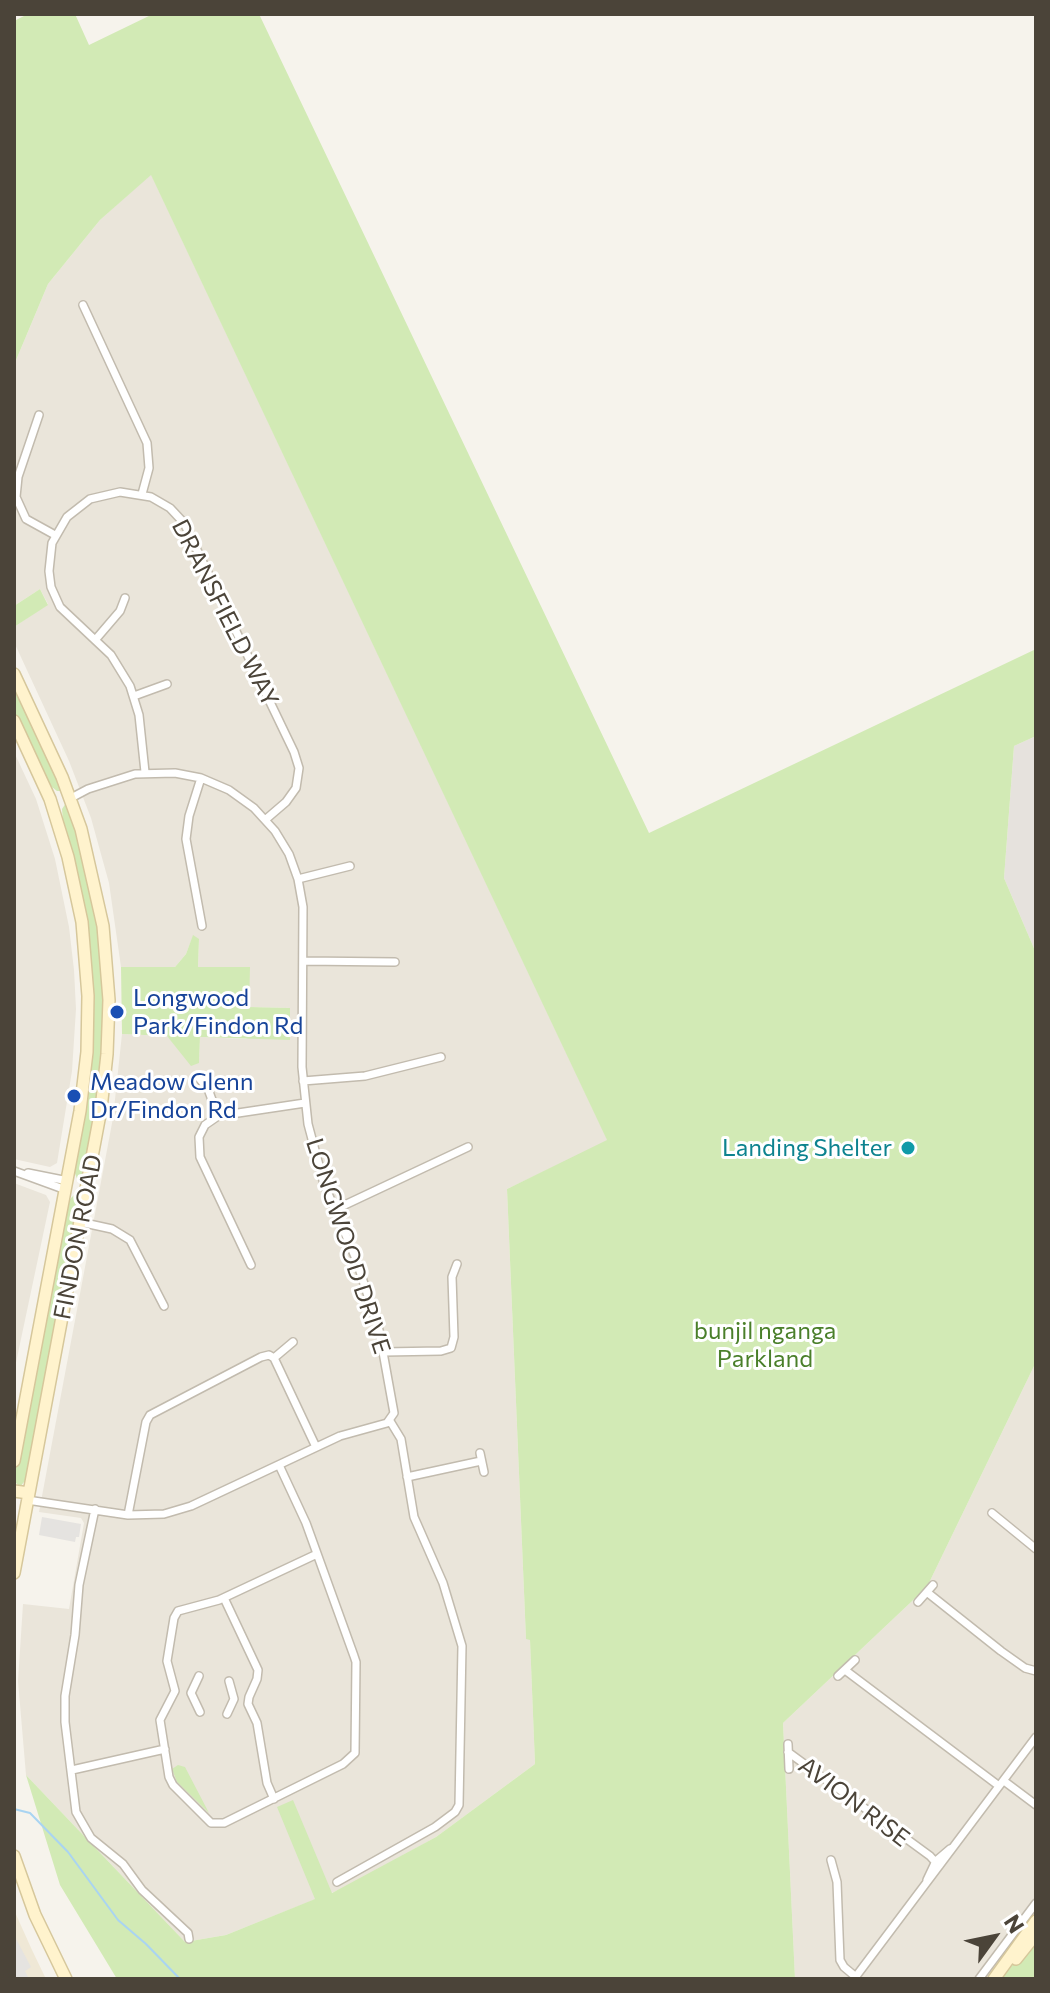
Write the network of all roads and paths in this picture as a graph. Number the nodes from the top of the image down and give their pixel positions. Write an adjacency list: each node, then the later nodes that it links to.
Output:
1 (83, 305): 3 (street)
2 (39, 415): 4 (street)
3 (142, 494): 4 (street); 15 (street, DRANSFIELD WAY)
4 (55, 535): 6 (street)
5 (125, 598): 6 (street)
6 (96, 639): 9 (street)
7 (14, 674): 13 (main road, FINDON ROAD)
8 (167, 684): 9 (street)
9 (134, 696): 11 (street)
10 (14, 721): 14 (main road, FINDON ROAD)
11 (145, 772): 12 (street, LONGWOOD DRIVE); 13 (street, LONGWOOD DRIVE)
12 (201, 778): 15 (street, LONGWOOD DRIVE); 18 (street)
13 (70, 795): 14 (main road); 29 (main road, FINDON ROAD)
14 (51, 802): 28 (main road, FINDON ROAD)
15 (265, 820): 17 (street, LONGWOOD DRIVE)
16 (350, 866): 17 (street)
17 (298, 879): 19 (street, LONGWOOD DRIVE)
18 (202, 926)
19 (303, 961): 20 (street); 23 (street, LONGWOOD DRIVE)
20 (395, 962)
21 (441, 1057): 23 (street)
22 (199, 1078): 25 (street)
23 (303, 1081): 24 (street, LONGWOOD DRIVE)
24 (305, 1103): 25 (street); 30 (street, LONGWOOD DRIVE)
25 (218, 1116): 33 (street)
26 (468, 1147): 30 (street)
27 (18, 1172): 28 (street)
28 (67, 1186): 29 (main road); 40 (main road, FINDON ROAD)
29 (86, 1189): 31 (main road, FINDON ROAD)
30 (334, 1210): 36 (street, LONGWOOD DRIVE)
31 (80, 1222): 34 (street); 45 (main road, FINDON ROAD)
32 (457, 1264): 36 (street)
33 (251, 1265)
34 (164, 1306)
35 (293, 1342): 37 (street)
36 (384, 1352): 38 (street, LONGWOOD DRIVE)
37 (274, 1358): 39 (street); 48 (street)
38 (390, 1421): 39 (street); 43 (street, LONGWOOD DRIVE)
39 (316, 1447): 41 (street)
40 (14, 1461)
41 (279, 1465): 48 (street); 50 (street)
42 (484, 1472): 43 (street)
43 (407, 1477): 76 (street, LONGWOOD DRIVE)
44 (14, 1494): 45 (main road)
45 (28, 1496): 46 (street); 51 (main road, FINDON ROAD)
46 (95, 1509): 48 (street); 69 (street)
47 (992, 1513): 49 (street)
48 (128, 1515)
49 (1036, 1549)
50 (317, 1554): 52 (street); 71 (street)
51 (14, 1573)
52 (224, 1598): 60 (street); 63 (street)
53 (918, 1602): 56 (street)
54 (855, 1660): 55 (street)
55 (845, 1670): 58 (street); 70 (street)
56 (1036, 1671)
57 (199, 1676): 61 (street)
58 (838, 1676)
59 (229, 1681): 62 (street)
60 (175, 1691): 61 (street); 67 (street)
61 (191, 1693): 64 (street)
62 (234, 1699): 63 (street); 65 (street)
63 (248, 1700): 71 (street)
64 (200, 1712)
65 (227, 1714)
66 (1035, 1742): 70 (street)
67 (165, 1749): 69 (street); 71 (street)
68 (789, 1769): 75 (street, AVION RISE)
69 (72, 1770): 80 (street)
70 (1002, 1784): 72 (street); 75 (street)
71 (274, 1799)
72 (1036, 1805)
73 (14, 1856): 82 (main road)
74 (831, 1860): 81 (street)
75 (936, 1864): 81 (street)
76 (337, 1882)
77 (1036, 1903): 83 (street)
78 (1036, 1921): 84 (main road)
79 (1036, 1934): 84 (main road)
80 (189, 1939)
81 (855, 1978)
82 (66, 1979)
83 (979, 1979)
84 (995, 1979)

